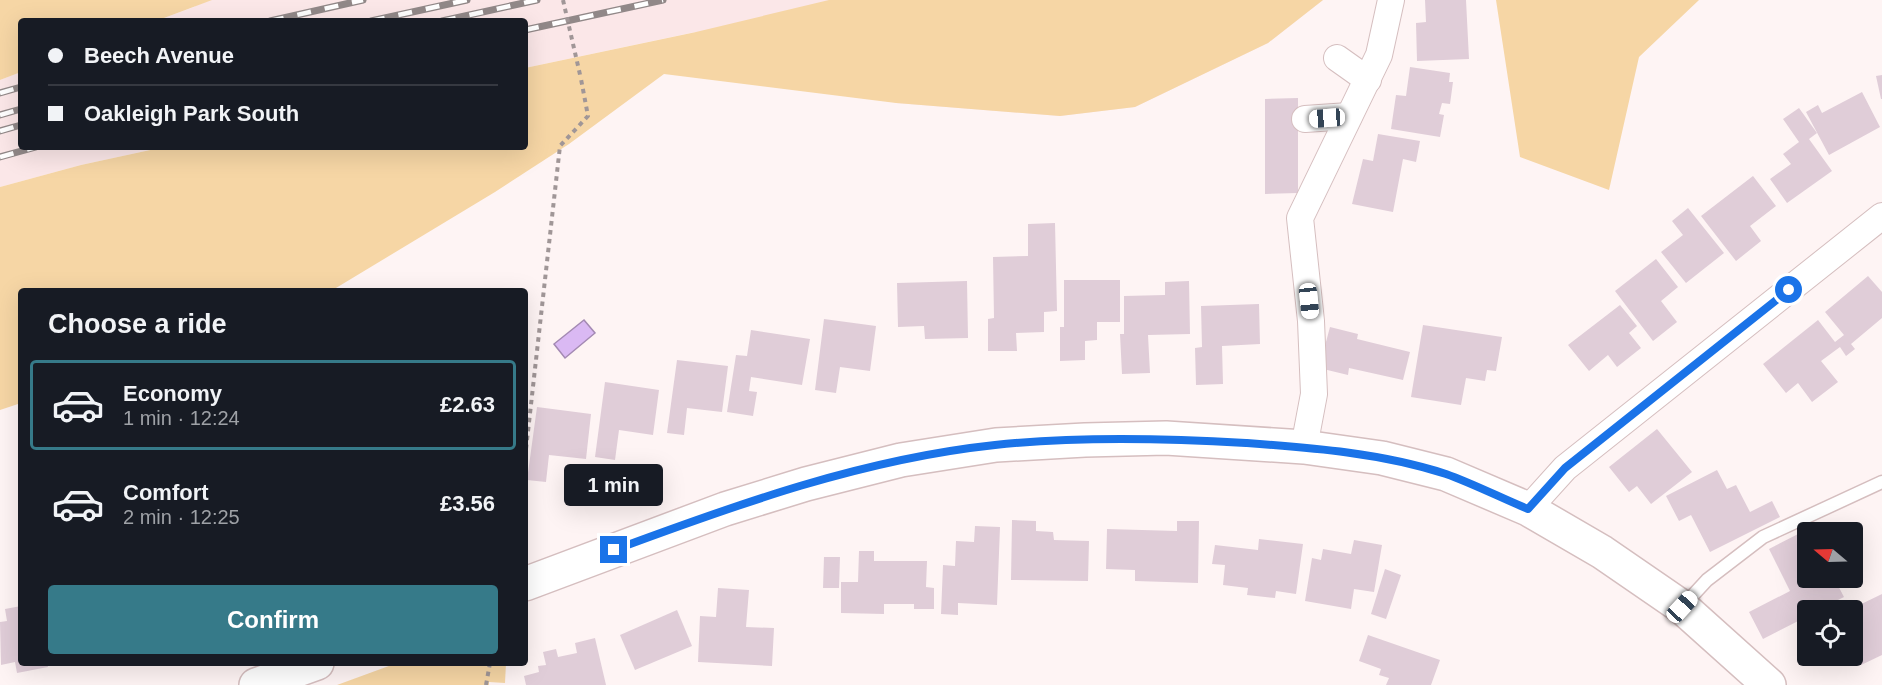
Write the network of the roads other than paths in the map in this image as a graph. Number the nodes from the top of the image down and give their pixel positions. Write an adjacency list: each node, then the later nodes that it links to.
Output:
1 (1391, 0): 3 (street)
2 (1337, 58): 3 (street)
3 (1368, 80): 4 (street)
4 (1349, 116): 5 (street); 7 (street)
5 (1305, 119)
6 (1882, 216): 9 (street)
7 (1304, 447): 9 (street); 10 (street)
8 (1882, 482): 11 (lane)
9 (1528, 509): 11 (street)
10 (528, 583)
11 (1682, 607): 14 (street)
12 (309, 666): 13 (street)
13 (256, 685)
14 (1769, 685)

